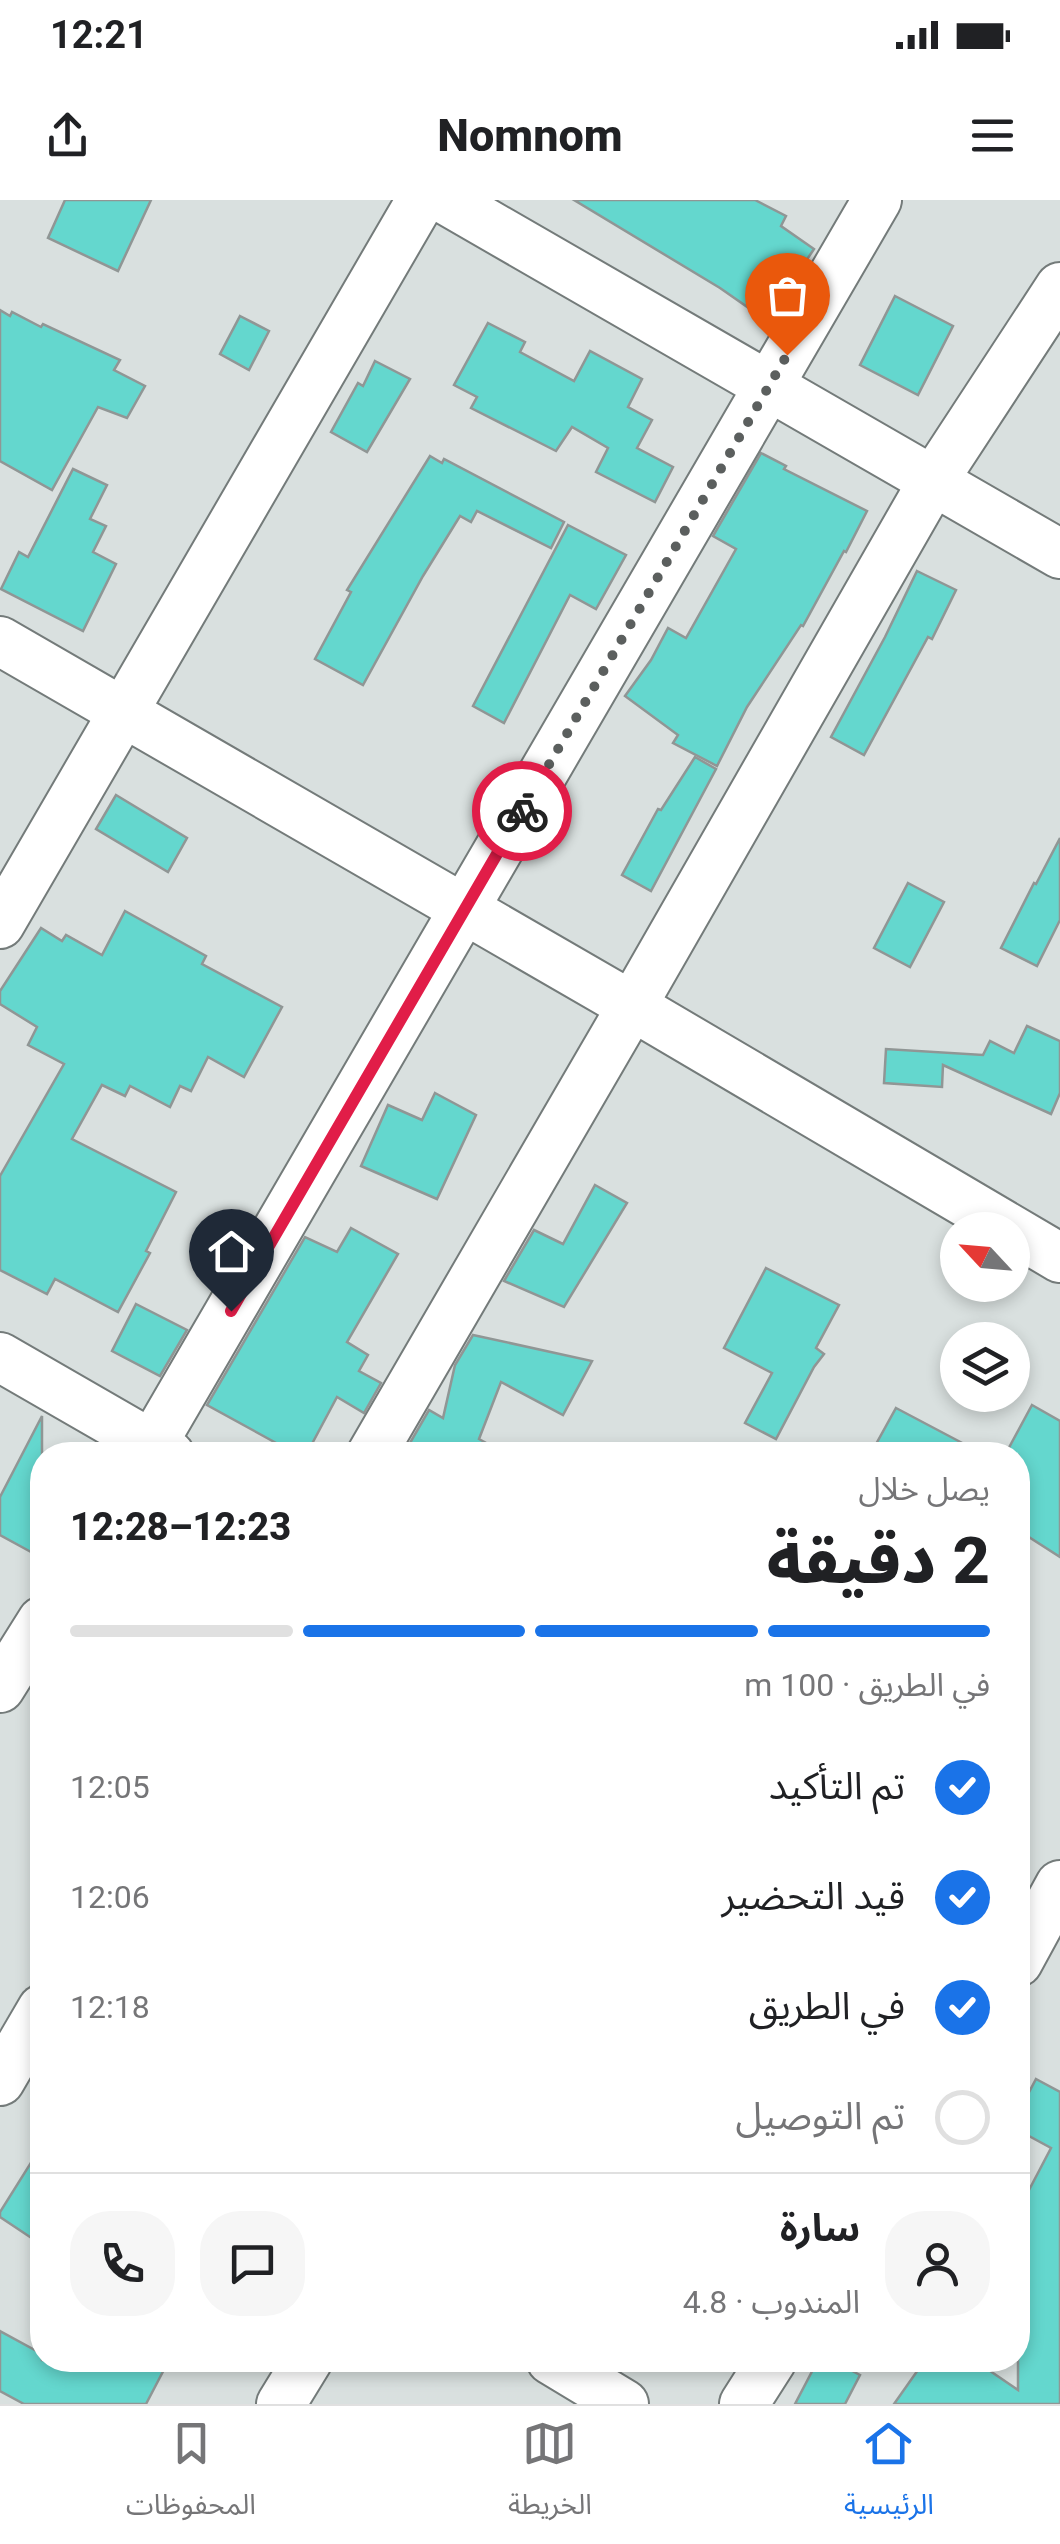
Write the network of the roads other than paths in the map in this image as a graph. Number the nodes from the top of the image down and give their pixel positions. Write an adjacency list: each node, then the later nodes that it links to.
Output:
1 (422, 200): 9 (street)
2 (446, 200): 5 (street)
3 (877, 200): 5 (street)
4 (1060, 287): 6 (street)
5 (769, 386): 6 (street); 10 (street)
6 (933, 481): 7 (street); 12 (street)
7 (1060, 554)
8 (0, 641): 9 (street)
9 (123, 712): 10 (street); 11 (street)
10 (465, 909): 12 (street); 16 (street)
11 (0, 924)
12 (632, 1006): 13 (street); 17 (street)
13 (1060, 1258)
14 (0, 1357): 15 (street)
15 (140, 1442)
16 (163, 1442)
17 (379, 1442)
18 (30, 1640): 19 (street)
19 (0, 1688)
20 (1060, 1886): 21 (street)
21 (1030, 1955)
22 (30, 2033): 23 (street)
23 (14, 2066)
24 (301, 2372): 27 (street)
25 (571, 2372): 28 (street)
26 (764, 2372): 29 (street)
27 (281, 2404)
28 (624, 2404)
29 (744, 2404)

